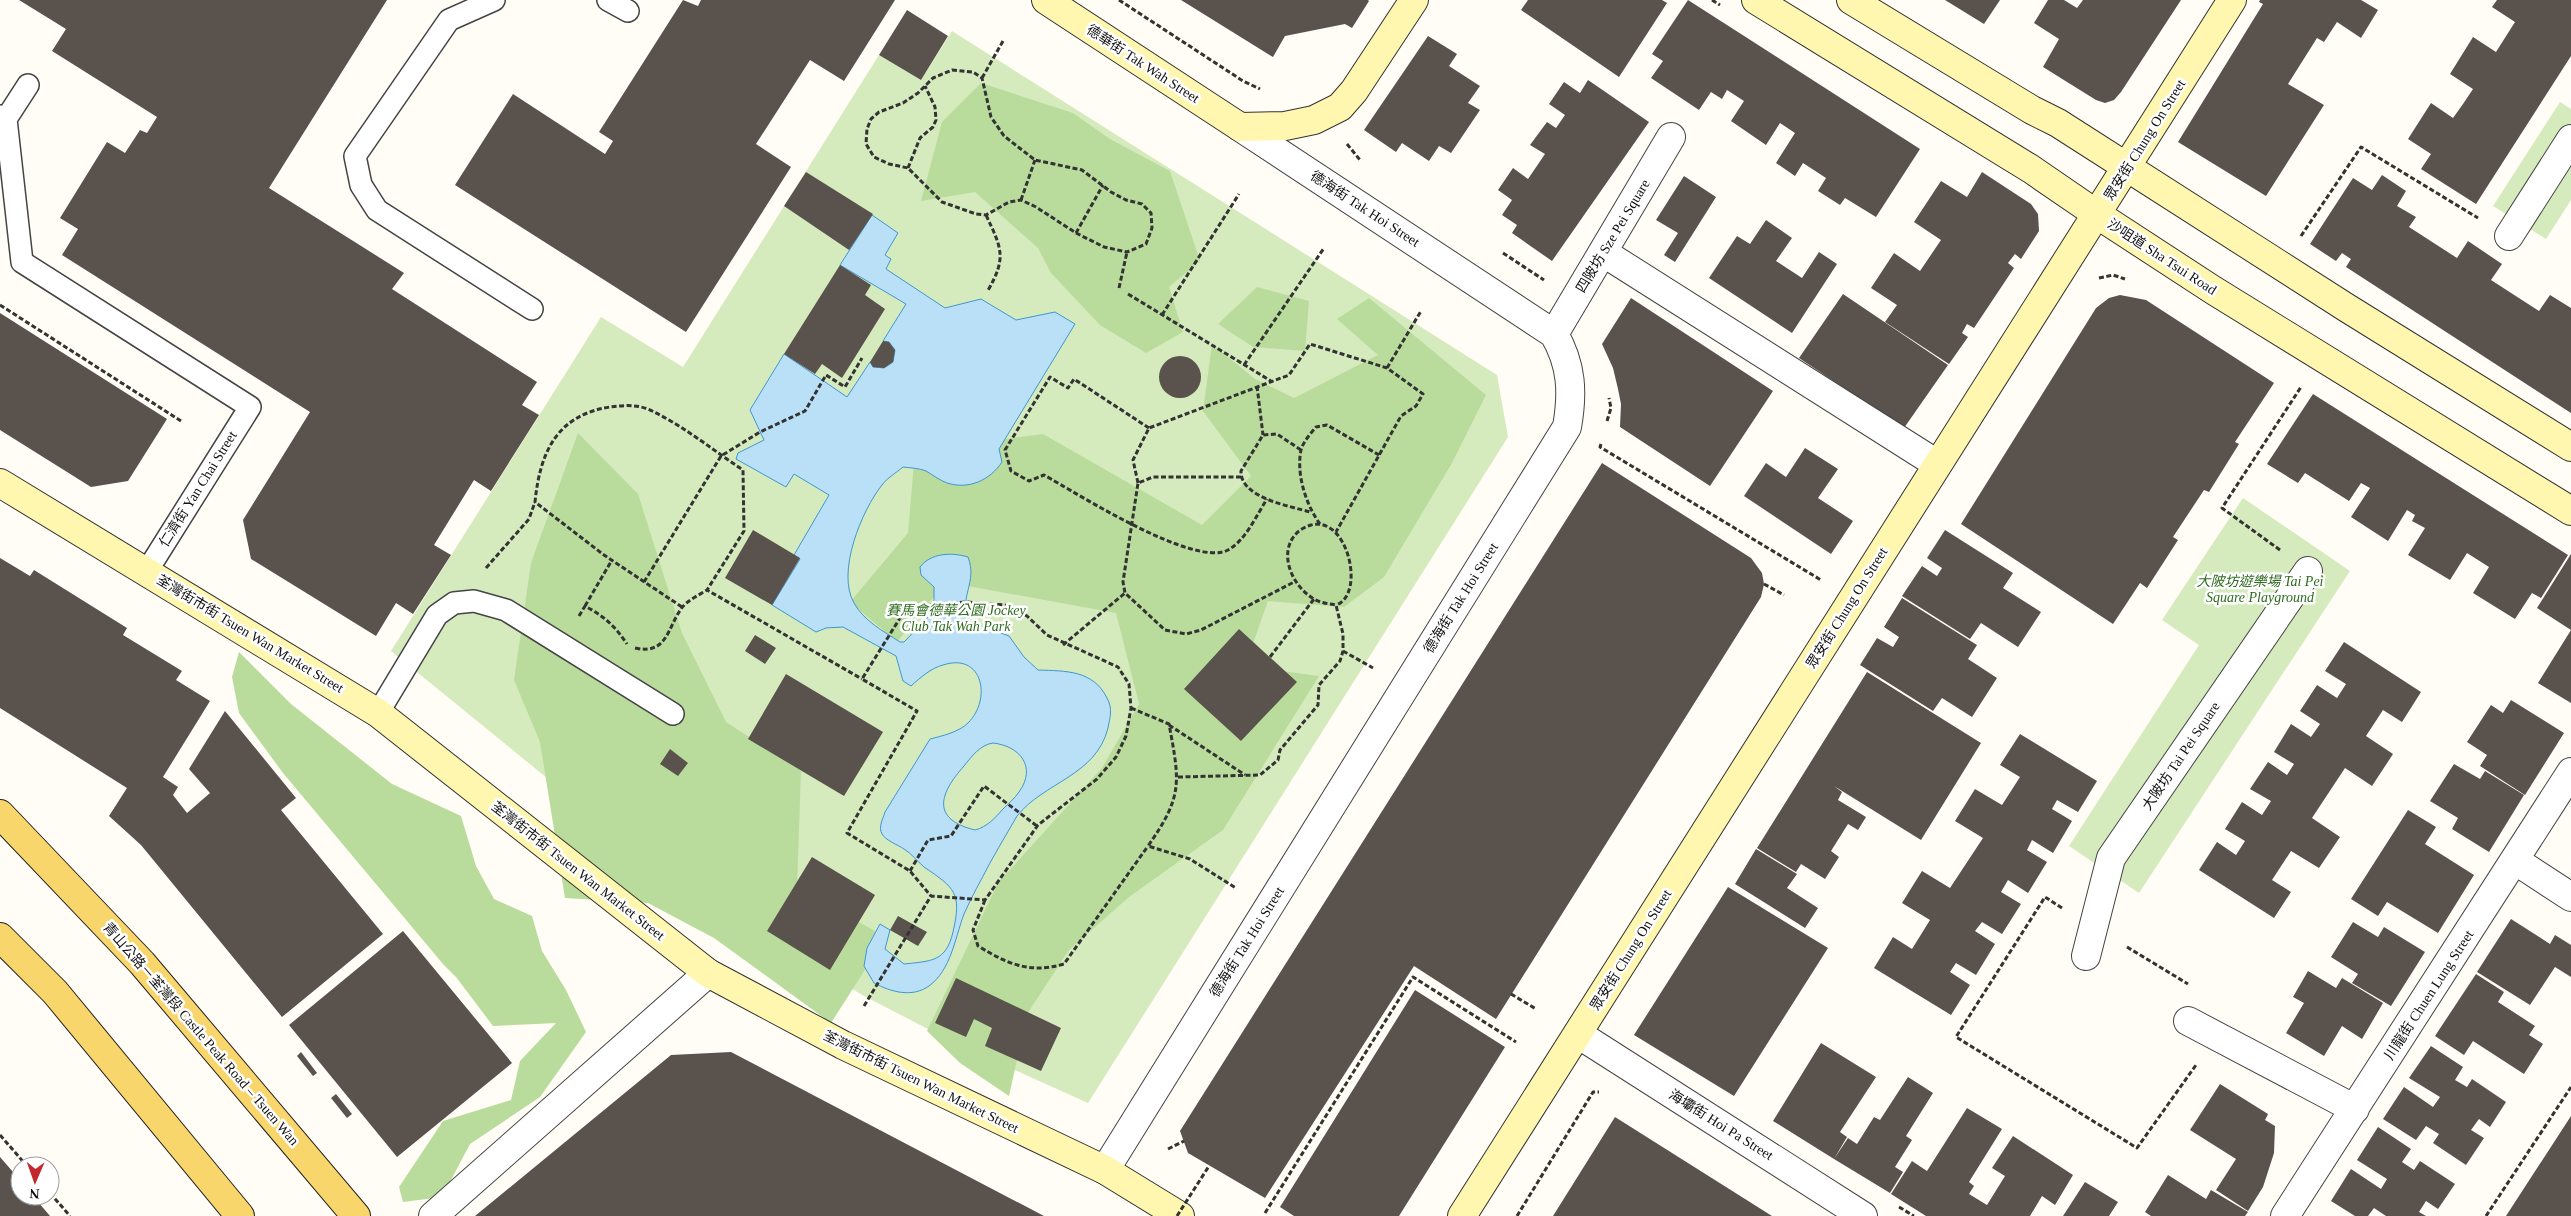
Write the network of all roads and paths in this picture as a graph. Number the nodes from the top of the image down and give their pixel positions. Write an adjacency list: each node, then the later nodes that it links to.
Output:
1 (494, 0): 43 (lane)
2 (608, 0): 9 (lane)
3 (1046, 0): 16 (street, 德華街 Tak Wah Street)
4 (1119, 0): 14 (path)
5 (1414, 0): 16 (street)
6 (1756, 0): 28 (street, 沙咀道 Sha Tsui Road)
7 (1851, 0): 23 (street)
8 (2232, 0): 23 (street, 眾安街 Chung On Street)
9 (628, 11)
10 (1003, 41): 11 (path)
11 (982, 78): 13 (path); 20 (path)
12 (28, 85): 15 (lane)
13 (925, 86): 22 (path); 22 (path)
14 (1267, 92)
15 (2, 113): 75 (lane, 仁濟街 Yan Chai Street)
16 (1240, 127): 46 (street, 德海街 Tak Hoi Street)
17 (1349, 136): 21 (path)
18 (1671, 137): 35 (street, 四陂坊 Sze Pei Square)
19 (2571, 139): 30 (street)
20 (1035, 160): 24 (path); 26 (path)
21 (1367, 167)
22 (908, 168): 27 (path)
23 (2127, 168): 28 (street, 眾安街 Chung On Street); 59 (street)
24 (1103, 185): 29 (path); 33 (path)
25 (1240, 194): 45 (path)
26 (1021, 200): 27 (path); 29 (path)
27 (986, 215): 39 (path)
28 (2098, 215): 63 (street, 眾安街 Chung On Street); 69 (street, 沙咀道 Sha Tsui Road)
29 (1076, 233): 33 (path)
30 (2509, 236): 31 (path)
31 (2297, 243)
32 (1324, 248): 48 (path)
33 (1127, 252): 38 (path)
34 (1500, 252): 41 (path)
35 (1604, 253): 41 (street, 四陂坊 Sze Pei Square); 63 (street)
36 (2132, 282): 37 (path)
37 (2094, 286)
38 (1119, 288)
39 (987, 292)
40 (1128, 294): 45 (path)
41 (1576, 299): 46 (street, 四陂坊 Sze Pei Square)
42 (0, 305): 54 (path)
43 (532, 309)
44 (1422, 311): 49 (path)
45 (1162, 315): 48 (path)
46 (1554, 334): 128 (street, 德海街 Tak Hoi Street)
47 (862, 358): 61 (path)
48 (1244, 365): 50 (path)
49 (1387, 368): 50 (path); 62 (path)
50 (1271, 381): 51 (path)
51 (1257, 386): 56 (path); 57 (path)
52 (2302, 387): 76 (path)
53 (1607, 390): 55 (path)
54 (181, 421)
55 (1606, 424)
56 (1149, 428): 66 (path); 71 (path)
57 (1264, 435): 60 (path); 64 (path)
58 (1602, 439): 80 (path)
59 (2571, 447)
60 (1301, 450): 62 (path); 70 (path)
61 (721, 456): 68 (path); 78 (path); 81 (path)
62 (1379, 456): 73 (path)
63 (1937, 464): 118 (street, 眾安街 Chung On Street)
64 (1241, 477): 66 (path); 67 (path)
65 (0, 483): 75 (street, 荃灣街市街 Tsuen Wan Market Street)
66 (1138, 483): 71 (path)
67 (1266, 499): 70 (path); 71 (path)
68 (535, 502): 74 (path); 85 (path)
69 (2571, 510)
70 (1310, 512): 72 (path)
71 (1132, 523): 82 (path)
72 (1320, 525): 73 (path); 77 (path)
73 (1336, 532): 86 (path)
74 (612, 560): 78 (path); 87 (path)
75 (147, 571): 96 (street, 荃灣街市街 Tsuen Wan Market Street)
76 (2308, 571): 112 (street, 大陂坊 Tai Pei Square)
77 (1296, 581): 82 (path); 84 (path)
78 (644, 582): 88 (path)
79 (1764, 584): 83 (path)
80 (1828, 584)
81 (707, 590): 88 (path); 94 (path)
82 (1126, 593): 90 (path)
83 (1784, 595)
84 (1314, 599): 86 (path); 92 (path)
85 (454, 603): 89 (lane); 96 (lane)
86 (1336, 605): 91 (path)
87 (585, 606): 88 (path); 89 (path)
88 (682, 607)
89 (561, 645): 97 (lane)
90 (1064, 645): 94 (path); 95 (path)
91 (1343, 651): 93 (path); 100 (path)
92 (1270, 658)
93 (1376, 670)
94 (862, 679): 106 (path)
95 (1131, 708): 98 (path); 103 (path)
96 (378, 713): 113 (street, 荃灣街市街 Tsuen Wan Market Street)
97 (673, 714)
98 (1169, 724): 100 (path); 101 (path)
99 (2571, 772): 105 (street, 川龍街 Chuen Lung Street)
100 (1245, 775): 101 (path)
101 (1178, 777): 104 (path)
102 (0, 814): 134 (main road, 青山公路－荃灣段 Castle Peak Road – Tsuen Wan)
103 (1037, 826): 106 (path); 110 (path)
104 (1148, 846): 107 (path); 110 (path)
105 (2516, 861): 109 (street); 122 (street, 川龍街 Chuen Lung Street)
106 (910, 871): 108 (path)
107 (1239, 889)
108 (931, 896): 110 (path); 115 (path)
109 (2571, 897)
110 (985, 900)
111 (0, 936): 133 (main road)
112 (2086, 956)
113 (708, 973): 128 (street, 荃灣街市街 Tsuen Wan Market Street); 135 (street)
114 (1511, 994): 116 (path)
115 (864, 1006)
116 (1536, 1008)
117 (2188, 1021): 122 (street)
118 (1578, 1034): 137 (street, 眾安街 Chung On Street); 139 (street, 海壩街 Hoi Pa Street)
119 (1516, 1042): 131 (path)
120 (2571, 1087): 142 (path)
121 (1608, 1091): 138 (path)
122 (2354, 1109): 141 (street, 川龍街 Chuen Lung Street)
123 (0, 1135): 126 (path)
124 (1184, 1141): 125 (path)
125 (1168, 1149)
126 (18, 1156)
127 (1210, 1166): 136 (path, bridge)
128 (1105, 1170): 136 (street, 荃灣街市街 Tsuen Wan Market Street)
129 (60, 1204): 132 (path)
130 (1898, 1206): 140 (path)
131 (1265, 1213)
132 (70, 1216)
133 (240, 1216)
134 (356, 1216)
135 (433, 1216)
136 (1179, 1216)
137 (1462, 1216)
138 (1517, 1216)
139 (1864, 1216)
140 (1914, 1216)
141 (2285, 1216)
142 (2486, 1216)

